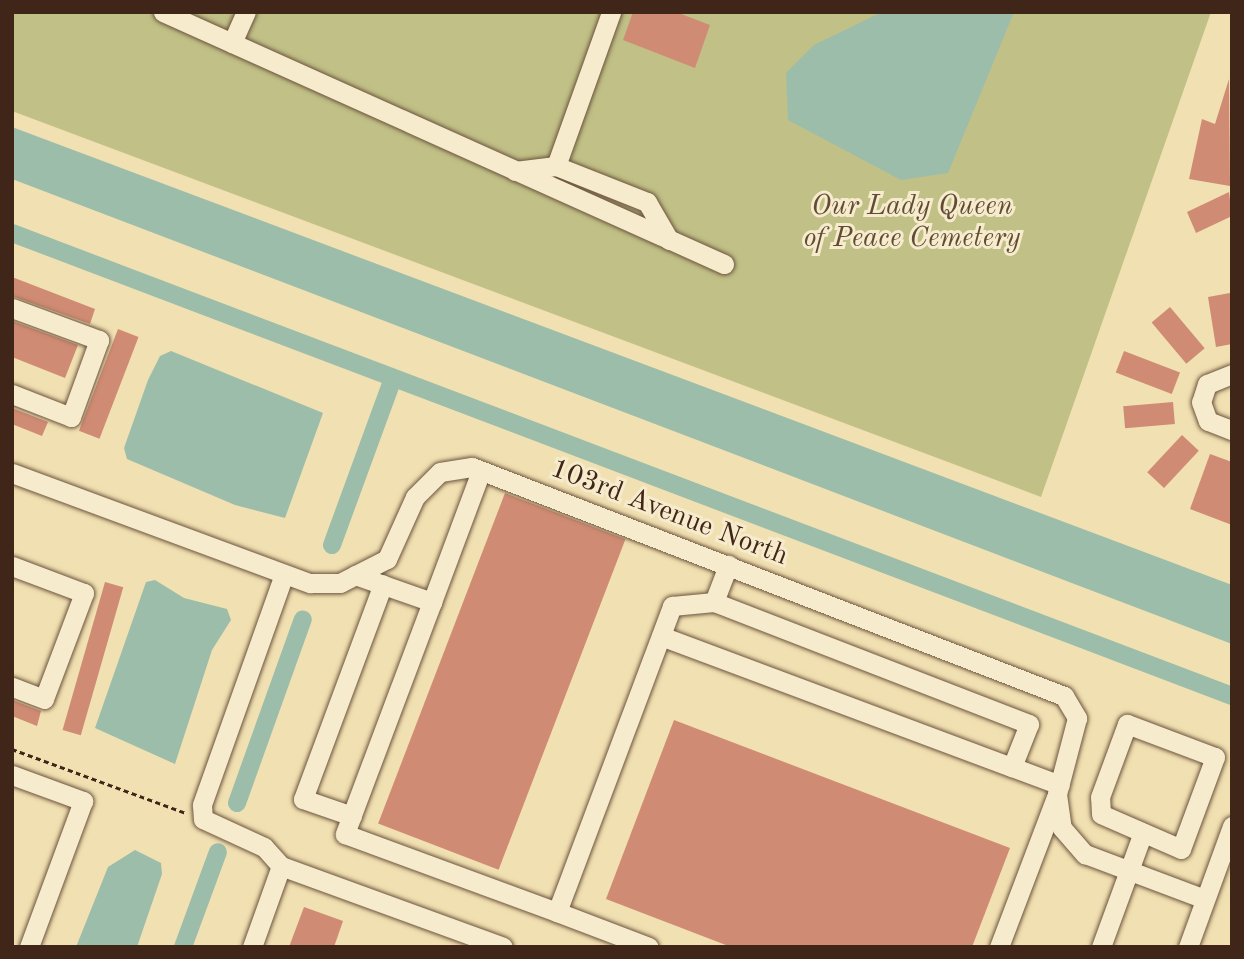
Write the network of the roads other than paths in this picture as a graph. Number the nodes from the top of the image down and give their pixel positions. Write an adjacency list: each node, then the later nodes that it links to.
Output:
1 (163, 12): 4 (street)
2 (246, 12): 4 (street)
3 (611, 12): 5 (street)
4 (232, 43): 6 (street)
5 (556, 166): 6 (street); 7 (street)
6 (515, 171): 7 (street)
7 (669, 240): 8 (street)
8 (724, 264)
9 (12, 308): 11 (street)
10 (1232, 374): 12 (street)
11 (12, 394)
12 (1232, 430)
13 (481, 471): 15 (street, 103rd Avenue North); 17 (street, 103rd Avenue North); 20 (street)
14 (12, 473): 18 (street, 103rd Avenue North)
15 (728, 565): 21 (street); 26 (street, 103rd Avenue North)
16 (12, 566): 23 (street)
17 (355, 575): 18 (street, 103rd Avenue North); 19 (street)
18 (283, 577): 30 (street)
19 (383, 584): 20 (street); 27 (street)
20 (432, 601): 27 (street)
21 (714, 602): 22 (street); 24 (street)
22 (661, 636): 24 (street); 33 (street)
23 (12, 687)
24 (1012, 767): 26 (street)
25 (12, 775): 34 (street)
26 (1058, 790): 31 (street, 103rd Avenue North); 38 (street)
27 (352, 816): 33 (street)
28 (1232, 826): 32 (street)
29 (1142, 835): 29 (street); 31 (street)
30 (281, 866): 35 (street); 36 (street)
31 (1129, 872): 32 (street, 103rd Avenue North); 39 (street)
32 (1205, 899): 40 (street)
33 (557, 912): 37 (street)
34 (29, 947)
35 (252, 947)
36 (503, 947)
37 (649, 947)
38 (999, 947)
39 (1101, 947)
40 (1188, 947)

